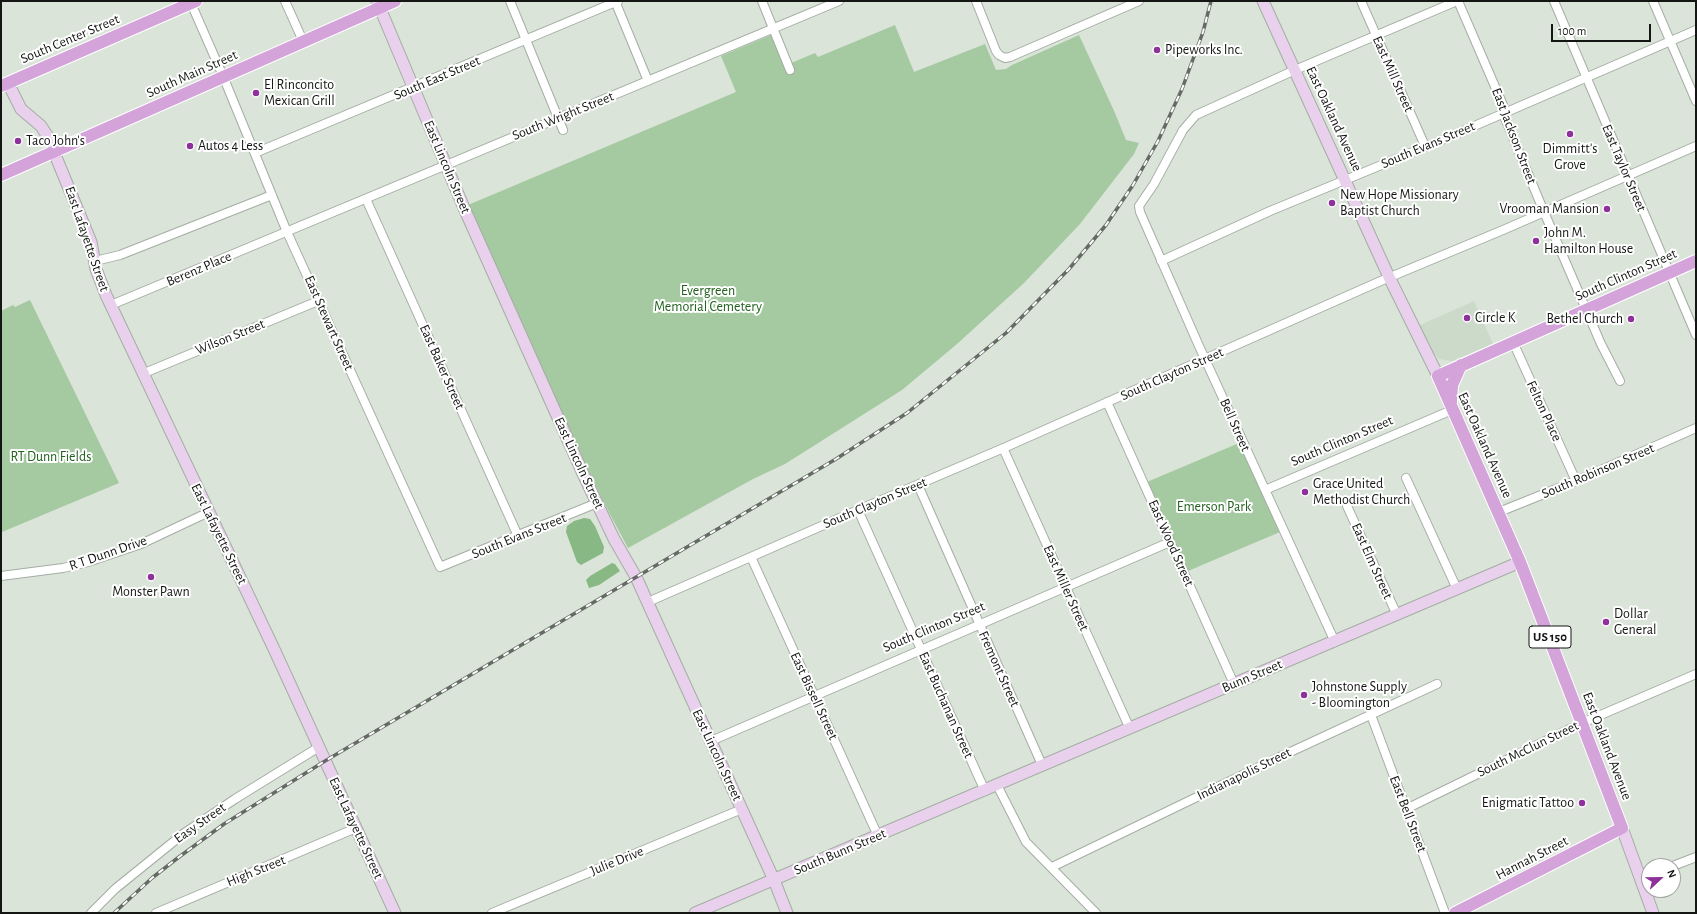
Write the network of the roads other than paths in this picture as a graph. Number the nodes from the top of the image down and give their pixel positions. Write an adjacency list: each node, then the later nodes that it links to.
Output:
1 (285, 1): 21 (street)
2 (395, 1): 15 (main road, South Main Street)
3 (510, 1): 19 (street)
4 (616, 1): 19 (street, South East Street); 26 (street)
5 (762, 1): 16 (street)
6 (839, 1): 16 (street, South Wright Street)
7 (976, 1): 8 (street)
8 (1139, 1)
9 (1264, 1): 23 (street, East Oakland Avenue)
10 (1361, 1): 18 (street, East Mill Street)
11 (1458, 1): 18 (street); 30 (street, East Jackson Street)
12 (1554, 1): 25 (street, East Taylor Street)
13 (1653, 1): 20 (street)
14 (192, 2): 24 (street, East Stewart Street); 27 (main road, South Center Street)
15 (378, 4): 21 (main road, South Main Street); 28 (street, East Lincoln Street)
16 (773, 29): 22 (street); 26 (street, South Wright Street)
17 (1696, 30): 20 (street, South Evans Street)
18 (1376, 36): 23 (street); 33 (street, East Mill Street)
19 (526, 40): 28 (street, South East Street); 31 (street)
20 (1671, 41): 25 (street, South Evans Street); 29 (street)
21 (303, 42): 24 (main road, South Main Street)
22 (790, 70)
23 (1295, 70): 40 (street, East Oakland Avenue); 45 (street, Bell Street)
24 (223, 76): 35 (main road, South Main Street); 36 (street, East Stewart Street)
25 (1586, 78): 30 (street, South Evans Street); 38 (street, East Taylor Street)
26 (648, 81): 31 (street, South Wright Street)
27 (4, 84): 35 (street, East Lafayette Street)
28 (414, 88): 36 (street, South East Street); 37 (street, East Lincoln Street)
29 (1696, 101)
30 (1506, 112): 33 (street, South Evans Street); 43 (street, East Jackson Street)
31 (558, 118): 32 (street); 37 (street, South Wright Street)
32 (563, 130)
33 (1425, 146): 40 (street, South Evans Street)
34 (1696, 146): 38 (street, South Clayton Street)
35 (55, 151): 39 (main road, South Main Street); 46 (street, East Lafayette Street)
36 (255, 154): 41 (street, East Stewart Street)
37 (446, 165): 42 (street, South Wright Street); 68 (street, East Lincoln Street)
38 (1627, 175): 43 (street, South Clayton Street); 48 (street, East Taylor Street)
39 (1, 176)
40 (1345, 180): 45 (street, South Evans Street); 49 (street, East Oakland Avenue)
41 (272, 195): 44 (street, East Stewart Street); 46 (street)
42 (366, 199): 44 (street, South Wright Street); 73 (street, East Baker Street)
43 (1544, 212): 49 (street, South Clayton Street); 52 (street, East Jackson Street)
44 (287, 232): 50 (street, East Stewart Street); 51 (street, Berenz Place)
45 (1161, 261): 55 (street, Bell Street)
46 (95, 262): 51 (street, East Lafayette Street)
47 (1696, 262): 48 (main road, South Clinton Street)
48 (1669, 273): 52 (main road, South Clinton Street); 53 (street, East Taylor Street)
49 (1389, 277): 55 (street, South Clayton Street); 58 (street, East Oakland Avenue)
50 (318, 301): 57 (street, Wilson Street); 77 (street, East Stewart Street)
51 (111, 305): 57 (street, East Lafayette Street)
52 (1587, 309): 54 (main road, South Clinton Street); 59 (street, East Jackson Street)
53 (1696, 335)
54 (1513, 342): 56 (main road, South Clinton Street); 65 (street, Felton Place)
55 (1205, 359): 60 (street, South Clayton Street); 67 (street, Bell Street)
56 (1461, 365): 58 (main road, South Clinton Street); 61 (main road)
57 (142, 374): 71 (street, East Lafayette Street)
58 (1438, 376): 61 (main road, East Oakland Avenue / US 150)
59 (1620, 381)
60 (1107, 402): 63 (street, South Clayton Street); 74 (street, East Wood Street)
61 (1451, 408): 67 (street, South Clinton Street); 72 (main road, East Oakland Avenue / US 150)
62 (1696, 428): 65 (street, South Robinson Street)
63 (1003, 448): 66 (street, South Clayton Street); 79 (street, East Miller Street)
64 (1406, 478): 80 (street)
65 (1576, 481): 72 (street, South Robinson Street)
66 (918, 485): 70 (street, South Clayton Street); 83 (street, Fremont Street)
67 (1265, 490): 84 (street, Bell Street)
68 (597, 503): 73 (street, South Evans Street); 81 (street, East Lincoln Street)
69 (1347, 506): 82 (street, East Elm Street)
70 (858, 510): 75 (street, South Clayton Street); 85 (street, East Buchanan Street)
71 (209, 512): 78 (street, R T Dunn Drive); 94 (street, East Lafayette Street)
72 (1499, 512): 76 (main road, East Oakland Avenue / US 150)
73 (518, 536): 77 (street, South Evans Street)
74 (1170, 542): 79 (street, South Clinton Street); 87 (street, East Wood Street)
75 (751, 557): 81 (street, South Clayton Street); 89 (street, East Bissell Street)
76 (1520, 562): 80 (street, Bunn Street); 91 (main road, East Oakland Avenue / US 150)
77 (440, 567)
78 (1, 576)
79 (1066, 587): 83 (street, South Clinton Street); 92 (street, East Miller Street)
80 (1457, 589): 82 (street, Bunn Street)
81 (648, 602): 93 (street, East Lincoln Street)
82 (1396, 615): 84 (street, Bunn Street)
83 (978, 624): 85 (street, South Clinton Street); 95 (street, Fremont Street)
84 (1335, 642): 87 (street, Bunn Street)
85 (921, 649): 89 (street, South Clinton Street); 97 (street, East Buchanan Street)
86 (1696, 674): 91 (street, South McClun Street)
87 (1234, 684): 92 (street, Bunn Street)
88 (1437, 684): 90 (street, Indianapolis Street)
89 (814, 696): 93 (street, South Clinton Street); 102 (street, East Bissell Street)
90 (1371, 715): 98 (street, East Bell Street); 105 (street, Indianapolis Street)
91 (1582, 723): 98 (street, South McClun Street); 101 (main road, East Oakland Avenue / US 150)
92 (1130, 729): 95 (street, Bunn Street)
93 (711, 741): 99 (street, East Lincoln Street)
94 (319, 747): 100 (street, East Lafayette Street); 110 (street, Easy Street)
95 (1042, 765): 96 (street, Bunn Street)
96 (997, 785): 97 (street, Bunn Street); 105 (street)
97 (985, 791): 102 (street, South Bunn Street)
98 (1406, 809): 117 (street, East Bell Street)
99 (742, 810): 107 (street, East Lincoln Street); 113 (street, Julie Drive)
100 (356, 828): 109 (street, High Street); 112 (street, East Lafayette Street)
101 (1622, 828): 106 (street, East Oakland Avenue); 118 (main road, Hannah Street)
102 (878, 836): 107 (street, South Bunn Street)
103 (1696, 857): 104 (street)
104 (1681, 863)
105 (1052, 867): 116 (street)
106 (1641, 869)
107 (774, 880): 114 (street, South Bunn Street); 115 (street, East Lincoln Street)
108 (1650, 898): 119 (street, East Oakland Avenue)
109 (166, 911): 111 (street, High Street)
110 (91, 913)
111 (156, 913)
112 (395, 913)
113 (492, 913)
114 (695, 913)
115 (787, 913)
116 (1096, 913)
117 (1446, 913)
118 (1455, 913)
119 (1653, 913)

